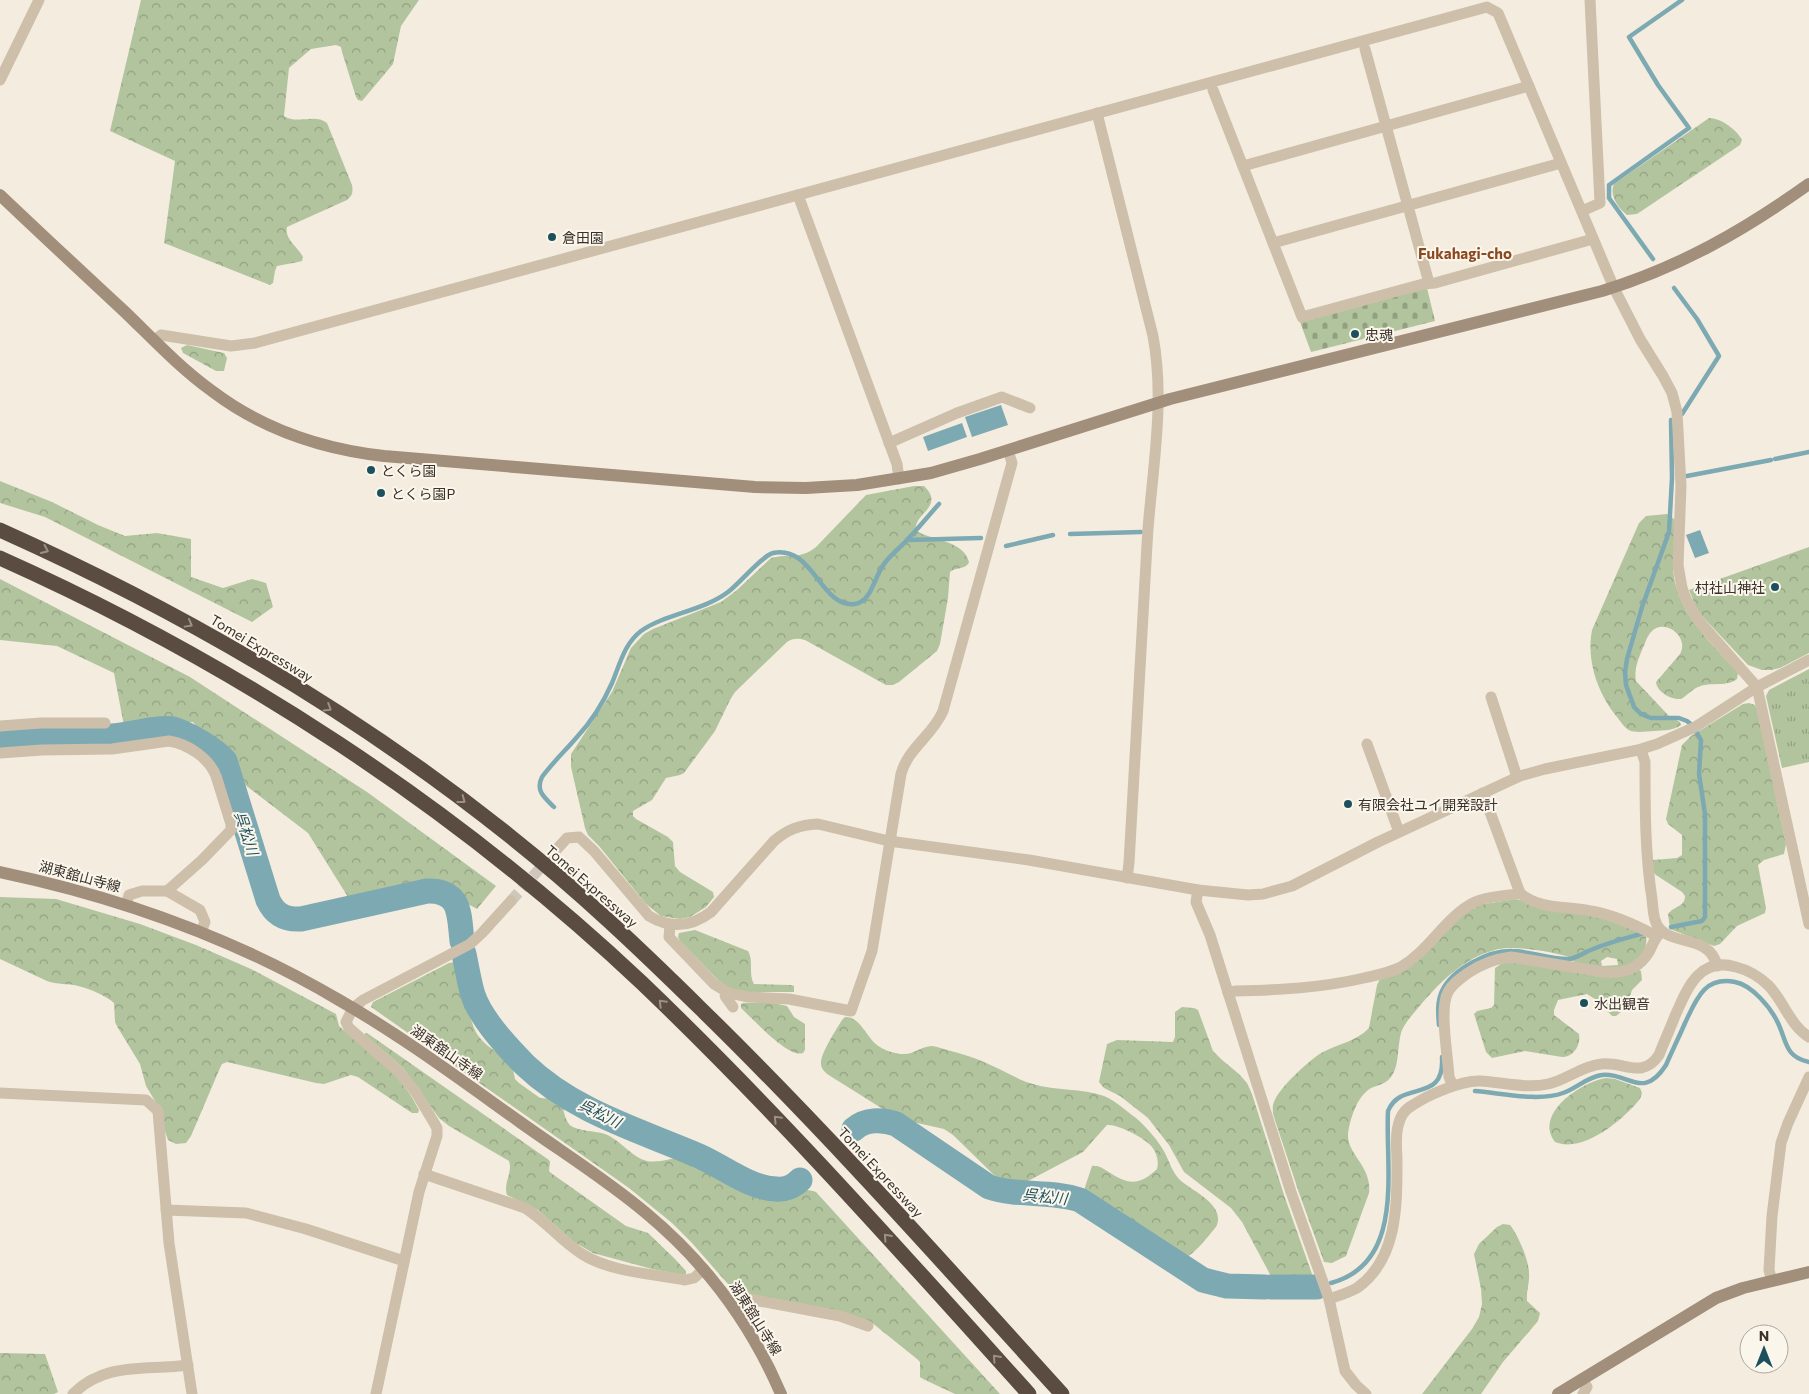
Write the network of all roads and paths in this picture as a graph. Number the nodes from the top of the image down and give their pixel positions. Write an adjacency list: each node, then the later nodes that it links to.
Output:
1 (39, 0): 4 (street)
2 (1590, 0): 15 (street)
3 (1365, 49): 8 (street)
4 (0, 80)
5 (1529, 86): 7 (street); 8 (street); 9 (street)
6 (1213, 90): 10 (street)
7 (1097, 113): 13 (street); 21 (street)
8 (1386, 127): 10 (street); 14 (street)
9 (1561, 163): 14 (street); 15 (street)
10 (1243, 166): 17 (street)
11 (1809, 184): 19 (street)
12 (0, 195): 20 (street)
13 (798, 195): 20 (street); 23 (street)
14 (1408, 206): 17 (street); 18 (street)
15 (1582, 211): 16 (street)
16 (1593, 239): 18 (street); 19 (street)
17 (1273, 243): 18 (street)
18 (1429, 283)
19 (1614, 288): 21 (street); 29 (street)
20 (155, 340): 25 (street)
21 (1159, 403): 24 (street); 42 (street)
22 (1030, 408): 23 (street)
23 (889, 443): 25 (street)
24 (1008, 450): 25 (street); 39 (street)
25 (899, 479)
26 (0, 530): 78 (highway, Tomei Expressway, one-way to 78)
27 (0, 558): 77 (highway, one-way to 27)
28 (1809, 660): 29 (street)
29 (1757, 687): 34 (street); 43 (street)
30 (1491, 697): 36 (street)
31 (105, 723): 32 (street)
32 (0, 726)
33 (1367, 744): 38 (street)
34 (1641, 750): 36 (street); 52 (street)
35 (0, 752): 45 (street)
36 (1517, 777): 37 (street)
37 (1483, 793): 38 (street); 46 (street)
38 (1399, 832): 44 (street)
39 (889, 842): 42 (street); 50 (street); 54 (street)
40 (557, 849): 50 (street)
41 (0, 872): 48 (street, 湖東舘山寺線)
42 (1126, 878): 44 (street)
43 (1805, 886): 49 (street)
44 (1198, 890): 55 (street)
45 (167, 891): 48 (street); 51 (street)
46 (1520, 894): 52 (street); 55 (street)
47 (511, 901): 57 (street)
48 (126, 905): 51 (street, 湖東舘山寺線)
49 (1809, 924)
50 (670, 925): 54 (street)
51 (201, 932): 57 (street, 湖東舘山寺線)
52 (1659, 934): 53 (street); 60 (street)
53 (1716, 966): 58 (street); 60 (street)
54 (727, 992): 56 (street)
55 (1228, 993): 68 (street)
56 (733, 1007)
57 (353, 1008): 62 (street); 65 (street, 湖東舘山寺線)
58 (1809, 1037)
59 (1809, 1077): 67 (street)
60 (1453, 1086): 68 (street)
61 (0, 1093): 63 (street)
62 (424, 1174): 64 (street); 65 (street)
63 (166, 1210): 64 (street); 71 (street)
64 (404, 1261): 75 (street)
65 (704, 1270): 69 (street, 湖東舘山寺線)
66 (1809, 1272): 67 (street)
67 (1772, 1281): 72 (street)
68 (1329, 1299): 79 (street)
69 (736, 1311): 70 (street); 76 (street, 湖東舘山寺線)
70 (868, 1326)
71 (188, 1365): 73 (street); 74 (street)
72 (1582, 1379): 80 (street); 81 (street)
73 (73, 1394)
74 (192, 1394)
75 (376, 1394)
76 (781, 1394)
77 (1029, 1394)
78 (1062, 1394)
79 (1366, 1394)
80 (1558, 1394)
81 (1583, 1394)

